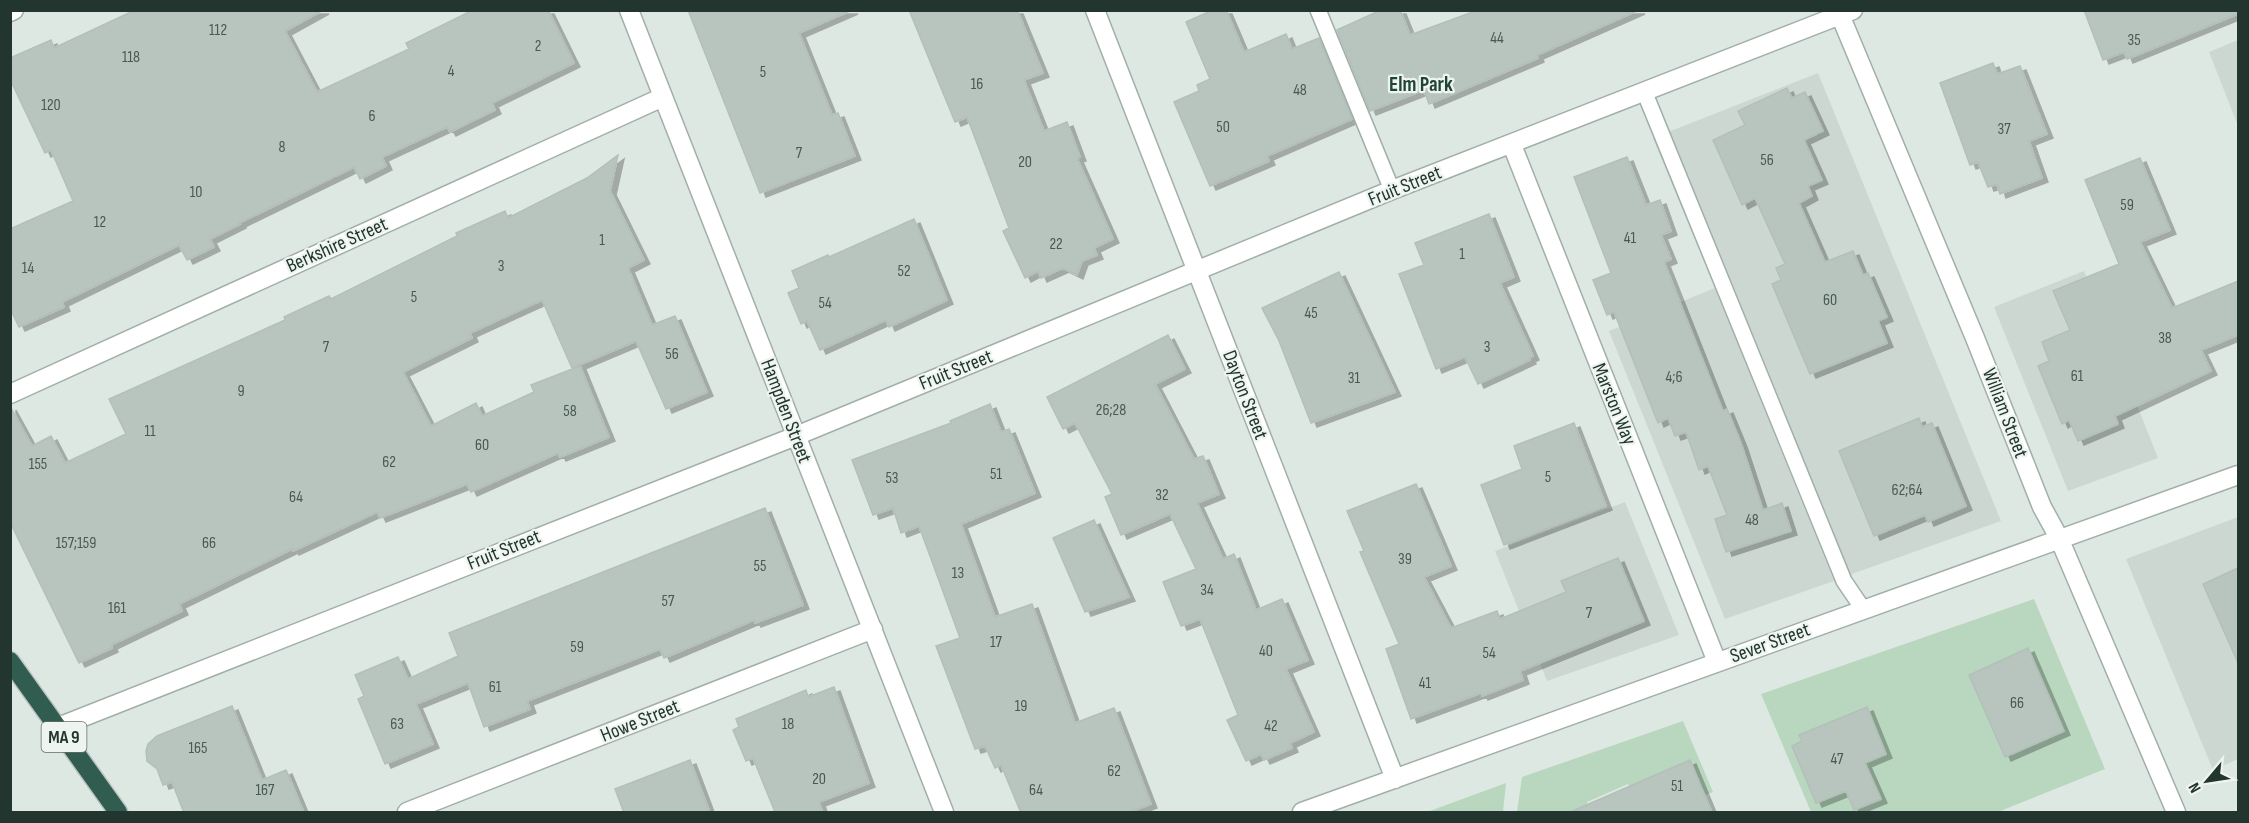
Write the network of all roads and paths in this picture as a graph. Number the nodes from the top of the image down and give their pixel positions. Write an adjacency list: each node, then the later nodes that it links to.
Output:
1 (629, 10): 6 (street, Hampden Street)
2 (1095, 10): 9 (street, Dayton Street)
3 (1318, 10): 8 (lane)
4 (1844, 12): 5 (street, Fruit Street); 13 (street, William Street)
5 (1644, 91): 7 (street, Fruit Street); 14 (lane)
6 (663, 97): 10 (street, Berkshire Street); 11 (street, Hampden Street)
7 (1512, 145): 8 (street, Fruit Street); 17 (street, Marston Way)
8 (1392, 190): 9 (street, Fruit Street)
9 (1197, 272): 11 (street, Fruit Street); 19 (street, Dayton Street)
10 (10, 394)
11 (796, 435): 15 (street, Hampden Street); 18 (street, Fruit Street)
12 (2238, 475): 13 (street, Sever Street)
13 (2059, 538): 14 (street, Sever Street); 24 (street, William Street)
14 (1863, 609): 17 (street, Sever Street)
15 (873, 629): 21 (street, Howe Street); 22 (street, Hampden Street)
16 (10, 661): 18 (highway, MA 9)
17 (1717, 662): 19 (street, Sever Street)
18 (58, 727): 20 (highway, MA 9)
19 (1395, 778): 23 (street, Sever Street)
20 (118, 813)
21 (407, 813)
22 (944, 813)
23 (1302, 813)
24 (2176, 813)

